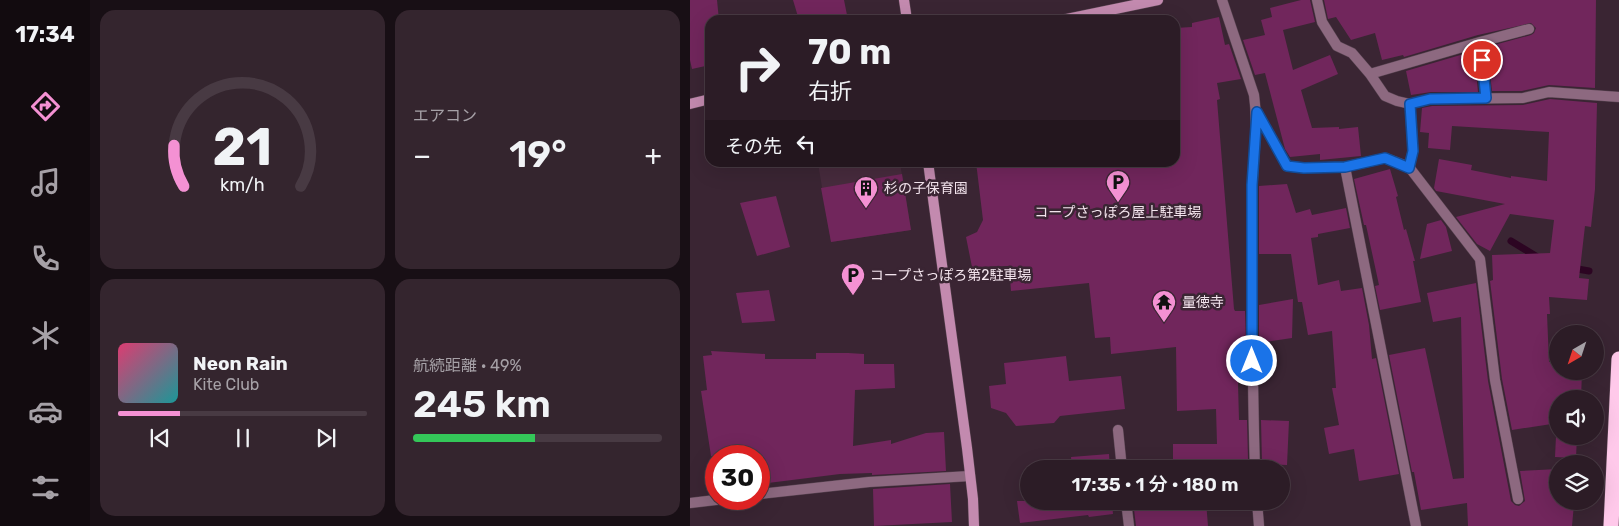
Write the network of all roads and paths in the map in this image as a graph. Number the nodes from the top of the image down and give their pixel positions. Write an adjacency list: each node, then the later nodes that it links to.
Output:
1 (904, 0): 5 (street)
2 (1158, 0): 6 (street)
3 (1222, 0): 15 (street)
4 (1317, 0): 9 (street)
5 (906, 15)
6 (1086, 15)
7 (1529, 29): 8 (street)
8 (1480, 42): 9 (street); 11 (street)
9 (1370, 74): 14 (street)
10 (1619, 97): 11 (street)
11 (1486, 98): 14 (street)
12 (705, 100): 13 (street)
13 (690, 104)
14 (1410, 104): 18 (street)
15 (1257, 112): 17 (street); 22 (street)
16 (929, 167): 23 (street)
17 (1345, 167): 18 (street); 33 (street)
18 (1409, 168): 25 (street)
19 (1619, 359): 34 (highway)
20 (1118, 430): 21 (street)
21 (1121, 460)
22 (1256, 460)
23 (970, 476): 24 (street); 30 (street)
24 (770, 493)
25 (1518, 499)
26 (705, 501): 27 (street)
27 (690, 503)
28 (1127, 510): 31 (street)
29 (1258, 510): 32 (street)
30 (974, 526)
31 (1129, 526)
32 (1259, 526)
33 (1416, 526)
34 (1611, 526)

